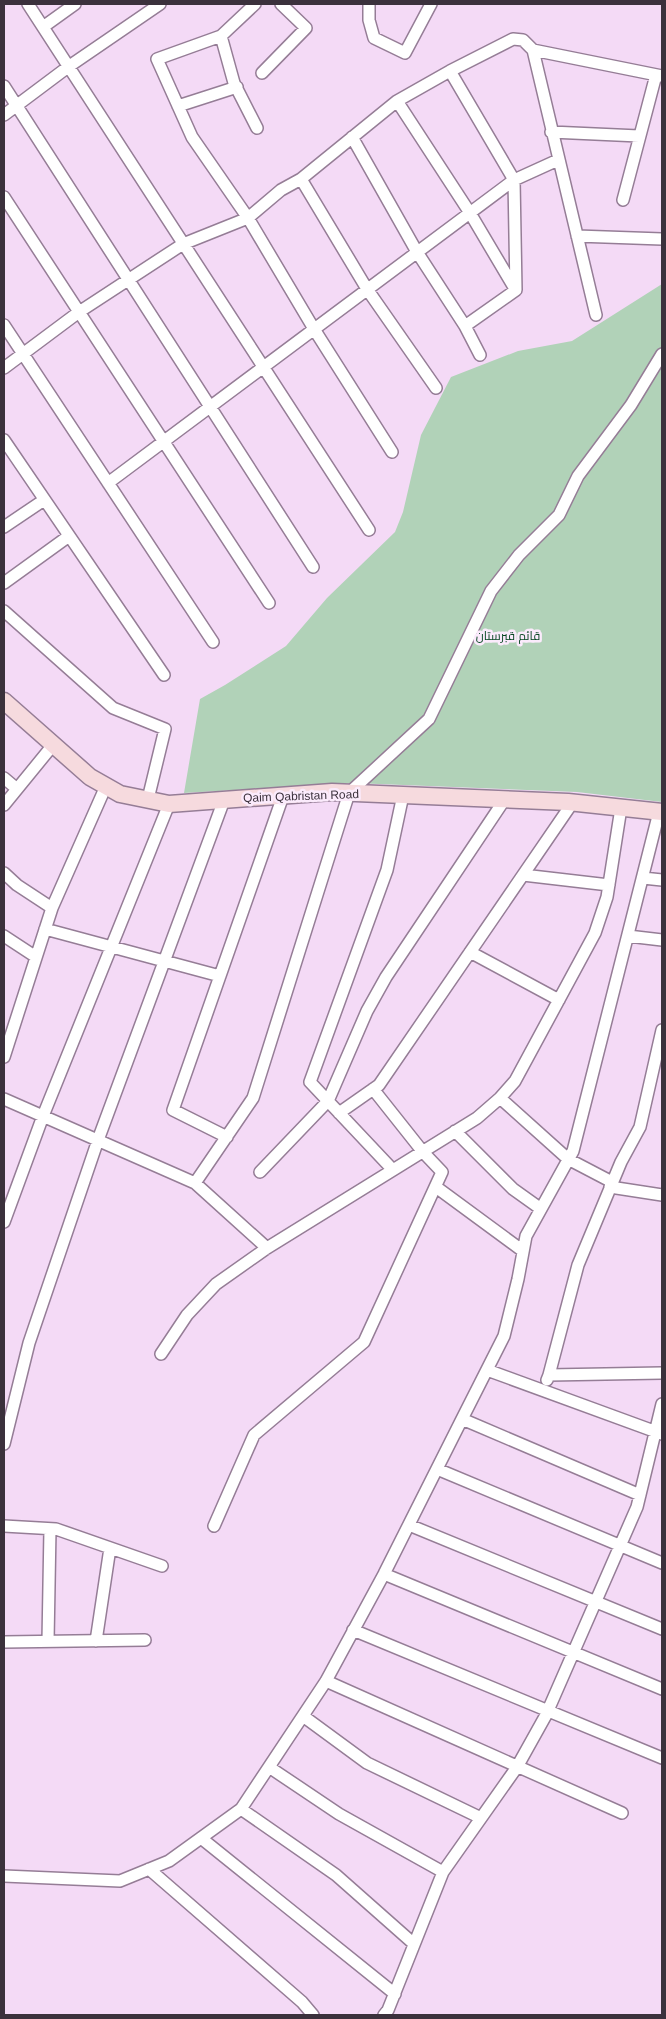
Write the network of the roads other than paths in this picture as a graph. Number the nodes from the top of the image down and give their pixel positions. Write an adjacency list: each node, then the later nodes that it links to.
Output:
1 (28, 4): 8 (street)
2 (75, 4): 8 (street)
3 (160, 4): 11 (street)
4 (255, 4): 9 (street)
5 (369, 4): 6 (street)
6 (431, 4)
7 (284, 5): 13 (street)
8 (43, 27): 11 (street)
9 (221, 36): 16 (street); 19 (street)
10 (532, 50): 12 (street); 14 (street); 22 (street)
11 (68, 67): 18 (street); 34 (street)
12 (450, 71): 17 (street); 27 (street)
13 (262, 73)
14 (659, 75): 23 (street)
15 (4, 86): 18 (street)
16 (237, 87): 19 (street); 21 (street)
17 (398, 101): 24 (street); 30 (street)
18 (16, 106): 20 (street); 36 (street)
19 (178, 106): 31 (street)
20 (4, 115)
21 (257, 128)
22 (551, 132): 23 (street); 25 (street)
23 (640, 136): 29 (street)
24 (352, 137): 26 (street); 35 (street)
25 (558, 160): 27 (street); 32 (street)
26 (301, 179): 31 (street); 37 (street)
27 (514, 180): 30 (street); 38 (street)
28 (4, 198): 39 (street)
29 (622, 200)
30 (470, 213): 35 (street); 38 (street)
31 (248, 218): 34 (street); 43 (street)
32 (577, 236): 33 (street); 40 (street)
33 (662, 239)
34 (183, 244): 36 (street); 47 (street)
35 (417, 252): 37 (street); 42 (street)
36 (128, 280): 39 (street); 50 (street)
37 (367, 289): 43 (street); 49 (street)
38 (516, 290): 42 (street)
39 (79, 312): 44 (street); 52 (street)
40 (596, 315)
41 (4, 325): 44 (street)
42 (465, 326): 46 (street)
43 (314, 329): 47 (street); 53 (street)
44 (22, 354): 48 (street); 55 (street)
45 (662, 354): 71 (street)
46 (480, 355)
47 (263, 367): 50 (street); 58 (street)
48 (4, 368)
49 (436, 388)
50 (210, 407): 52 (street); 60 (street)
51 (4, 440): 54 (street)
52 (163, 442): 55 (street); 62 (street)
53 (392, 452)
54 (8, 456): 56 (street)
55 (108, 483): 64 (street)
56 (44, 500): 57 (street); 59 (street)
57 (4, 527)
58 (369, 530)
59 (69, 536): 61 (street); 65 (street)
60 (313, 567)
61 (4, 583)
62 (268, 603)
63 (4, 610): 75 (street)
64 (213, 642)
65 (164, 675)
66 (4, 701): 67 (street, Qaim Qabristan Road)
67 (53, 744): 69 (street, Qaim Qabristan Road); 70 (street)
68 (4, 778): 70 (street)
69 (106, 786): 75 (street, Qaim Qabristan Road); 87 (street)
70 (17, 789): 79 (street)
71 (349, 793): 72 (street, Qaim Qabristan Road); 73 (street, Qaim Qabristan Road); 107 (street)
72 (403, 795): 74 (street, Qaim Qabristan Road); 103 (street)
73 (283, 796): 76 (street, Qaim Qabristan Road); 96 (street)
74 (506, 799): 77 (street, Qaim Qabristan Road); 103 (street)
75 (148, 800): 78 (street, Qaim Qabristan Road)
76 (224, 800): 78 (street, Qaim Qabristan Road); 95 (street)
77 (573, 802): 80 (street, Qaim Qabristan Road); 83 (street)
78 (169, 804): 92 (street)
79 (4, 805)
80 (621, 808): 81 (street, Qaim Qabristan Road); 86 (street)
81 (661, 812): 84 (street)
82 (4, 873): 87 (street)
83 (523, 875): 86 (street); 93 (street)
84 (643, 878): 85 (street); 90 (street)
85 (662, 880)
86 (609, 885): 97 (street)
87 (52, 908): 88 (street)
88 (46, 929): 92 (street); 94 (street)
89 (4, 936): 94 (street)
90 (628, 936): 91 (street); 110 (street)
91 (662, 940)
92 (111, 947): 95 (street); 105 (street)
93 (470, 952): 97 (street); 100 (street)
94 (36, 957): 99 (street)
95 (164, 961): 96 (street); 108 (street)
96 (220, 976): 107 (street)
97 (559, 1000): 101 (street)
98 (662, 1030): 114 (street)
99 (4, 1057)
100 (373, 1089): 104 (street); 109 (street)
101 (500, 1098): 106 (street); 110 (street)
102 (4, 1099): 105 (street)
103 (328, 1101): 104 (street); 112 (street)
104 (339, 1113): 111 (street)
105 (43, 1116): 108 (street); 118 (street)
106 (455, 1131): 109 (street); 117 (street)
107 (227, 1137): 113 (street)
108 (98, 1140): 113 (street); 129 (street)
109 (423, 1152): 111 (street); 115 (street)
110 (568, 1159): 114 (street); 117 (street)
111 (393, 1170): 119 (street)
112 (260, 1172)
113 (196, 1183): 119 (street)
114 (611, 1185): 116 (street); 124 (street)
115 (436, 1187): 120 (street); 134 (street)
116 (662, 1195)
117 (541, 1208): 120 (street)
118 (4, 1222)
119 (267, 1248): 121 (street)
120 (523, 1251): 122 (street)
121 (162, 1354)
122 (487, 1370): 125 (street); 127 (street)
123 (662, 1373): 124 (street)
124 (550, 1375): 125 (street)
125 (542, 1390): 128 (street)
126 (662, 1404): 128 (street)
127 (462, 1419): 130 (street); 131 (street)
128 (659, 1433): 131 (street)
129 (4, 1444)
130 (437, 1469): 132 (street); 136 (street)
131 (640, 1495): 136 (street)
132 (409, 1525): 140 (street); 141 (street)
133 (4, 1526): 135 (street)
134 (214, 1526)
135 (50, 1528): 137 (street); 145 (street)
136 (620, 1547): 138 (street); 141 (street)
137 (110, 1548): 139 (street); 146 (street)
138 (662, 1564)
139 (162, 1566)
140 (384, 1574): 143 (street); 148 (street)
141 (595, 1602): 142 (street); 148 (street)
142 (662, 1629)
143 (354, 1630): 149 (street); 151 (street)
144 (145, 1640): 146 (street)
145 (48, 1641): 146 (street); 147 (street)
146 (96, 1641)
147 (4, 1642)
148 (573, 1653): 150 (street); 151 (street)
149 (326, 1681): 152 (street); 155 (street)
150 (662, 1690)
151 (548, 1711): 153 (street); 155 (street)
152 (303, 1716): 154 (street); 158 (street)
153 (662, 1758)
154 (270, 1767): 156 (street); 161 (street)
155 (517, 1767): 157 (street); 158 (street)
156 (241, 1809): 159 (street); 163 (street)
157 (622, 1813)
158 (481, 1818): 161 (street)
159 (201, 1838): 160 (street); 164 (street)
160 (149, 1870): 162 (street); 165 (street)
161 (443, 1872): 163 (street)
162 (4, 1876)
163 (414, 1944): 164 (street)
164 (395, 1994): 166 (street)
165 (313, 2015)
166 (384, 2015)

